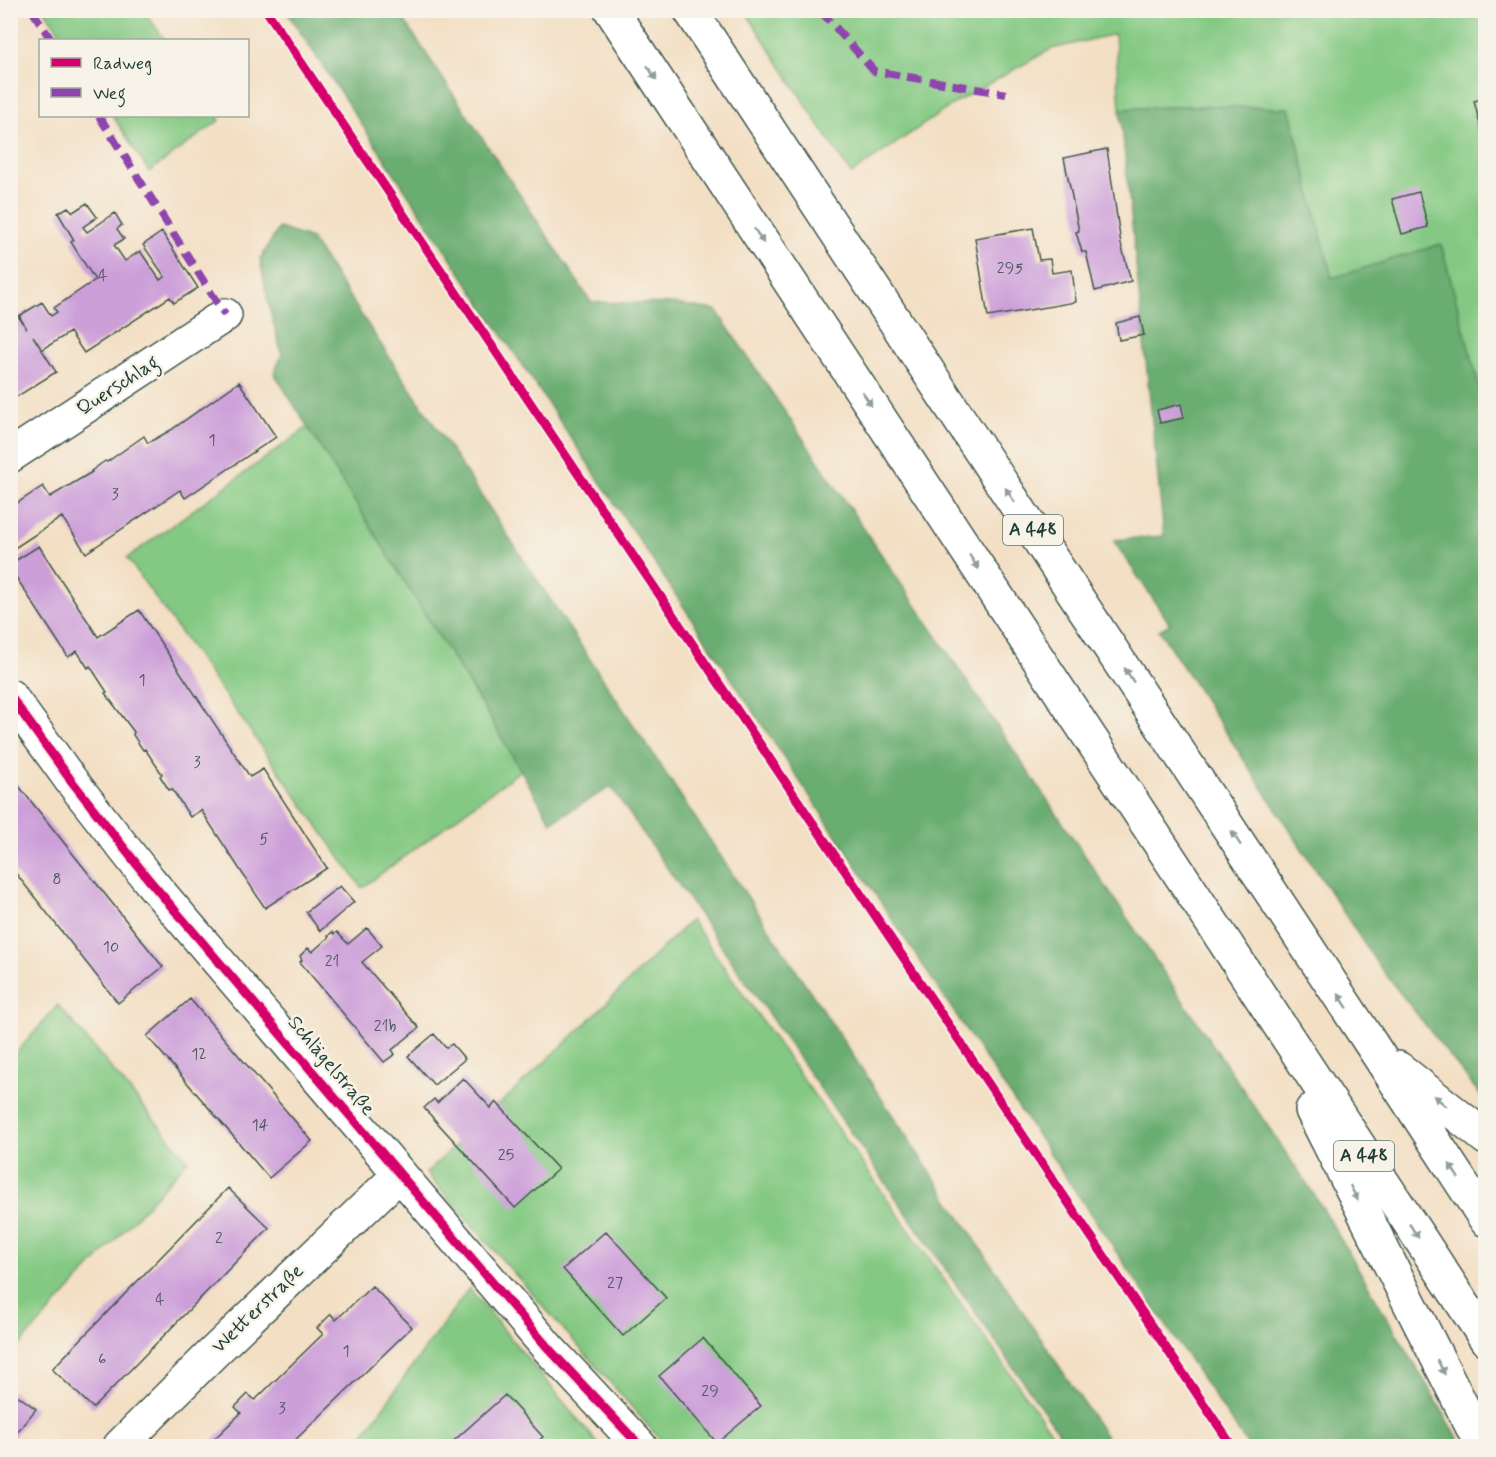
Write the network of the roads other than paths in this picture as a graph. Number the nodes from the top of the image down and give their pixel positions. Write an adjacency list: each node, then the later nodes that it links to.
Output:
1 (690, 10): 7 (main road, A 448, one-way to 1)
2 (613, 15): 6 (main road, A 448, one-way to 6)
3 (225, 315): 4 (main road, Querschlag)
4 (10, 456)
5 (10, 696): 9 (main road, Schlägelstraße)
6 (1243, 972): 11 (main road, A 448, one-way to 11); 14 (main road, one-way to 14)
7 (1375, 1050): 8 (main road, one-way to 7); 10 (main road, A 448, one-way to 7)
8 (1485, 1138)
9 (399, 1175): 12 (main road, Wetterstraße); 13 (main road, Schlägelstraße)
10 (1485, 1221)
11 (1485, 1339)
12 (120, 1446)
13 (640, 1446)
14 (1482, 1446)

